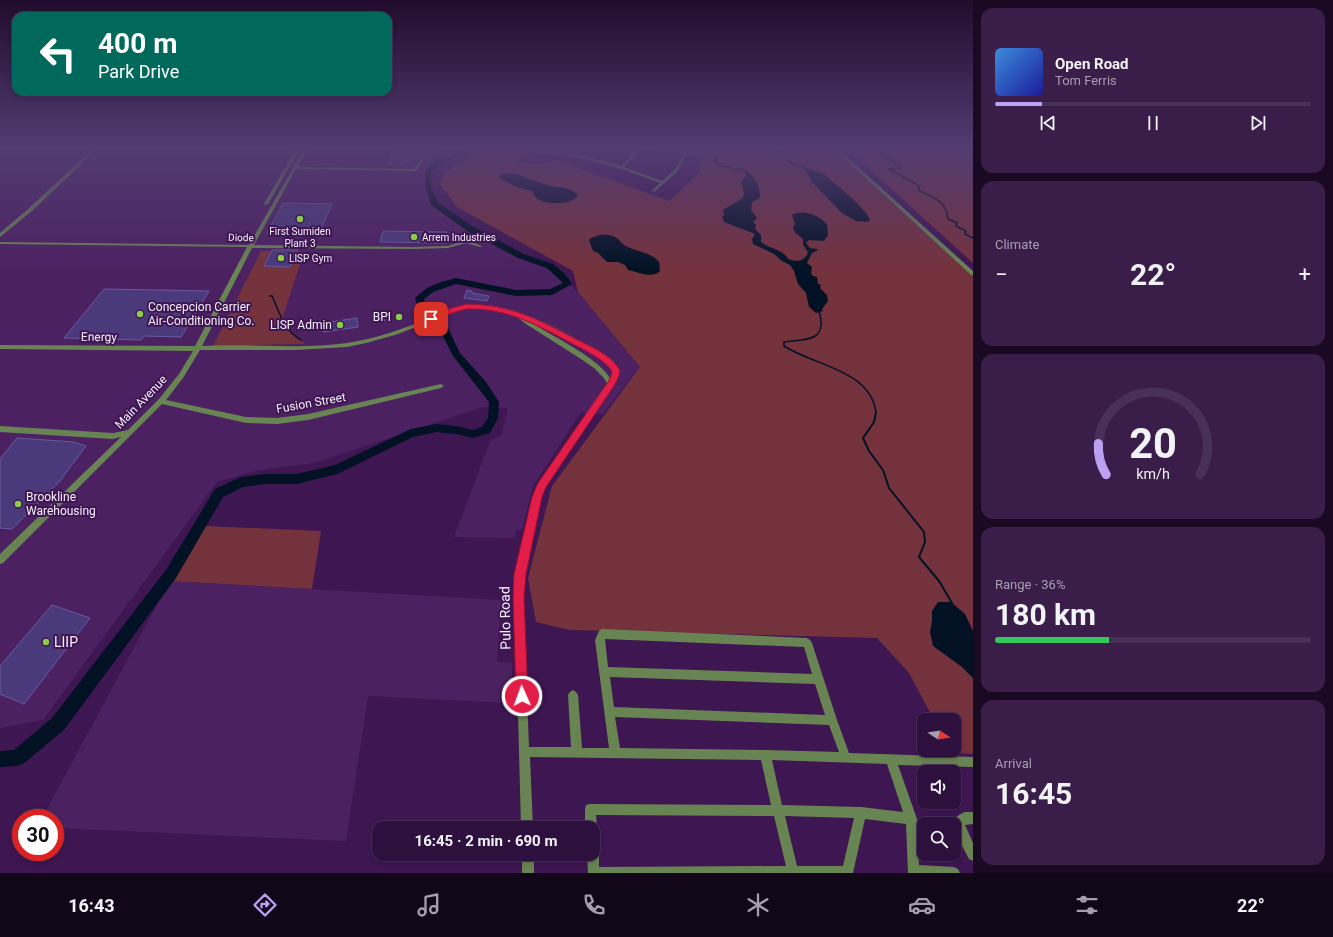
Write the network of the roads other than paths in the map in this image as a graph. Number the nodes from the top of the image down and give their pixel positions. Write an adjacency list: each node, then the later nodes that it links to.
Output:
1 (54, 188): 8 (street)
2 (275, 188): 7 (street)
3 (283, 188): 7 (street, Main Avenue)
4 (657, 188): 6 (street)
5 (879, 188): 12 (street)
6 (654, 191)
7 (275, 203): 10 (street, Main Avenue)
8 (0, 236)
9 (0, 243): 10 (street, Diode)
10 (250, 246): 11 (street, Diode); 15 (street, Main Avenue)
11 (480, 246)
12 (973, 274)
13 (516, 315): 15 (street, Energy); 16 (street, Energy); 17 (street)
14 (0, 347): 15 (street, Energy)
15 (198, 348): 22 (street, Main Avenue)
16 (593, 352): 17 (street); 18 (street, Energy)
17 (580, 356): 19 (street)
18 (614, 366): 19 (street); 20 (street)
19 (602, 373): 20 (street)
20 (611, 384): 31 (street, Pulo Road)
21 (441, 386): 22 (street, Fusion Street)
22 (161, 401): 24 (street, Main Avenue)
23 (0, 429): 24 (street)
24 (128, 432): 25 (street, Main Avenue)
25 (1, 558)
26 (604, 672): 27 (street); 27 (street); 29 (street)
27 (818, 679): 30 (street)
28 (573, 695): 32 (street)
29 (609, 712): 30 (street); 33 (street)
30 (832, 720): 35 (street)
31 (524, 752): 32 (street); 42 (street, Pulo Road)
32 (577, 753): 33 (street)
33 (615, 753): 34 (street)
34 (765, 755): 35 (street); 38 (street)
35 (846, 758): 36 (street)
36 (891, 760): 37 (street); 41 (street)
37 (973, 762)
38 (778, 811): 39 (street); 43 (street); 50 (street)
39 (861, 813): 41 (street); 51 (street)
40 (973, 818): 44 (street)
41 (911, 819): 47 (street)
42 (527, 821)
43 (591, 821)
44 (973, 855)
45 (528, 861): 48 (street)
46 (593, 861): 49 (street)
47 (914, 872): 52 (street)
48 (528, 873)
49 (594, 873): 50 (street)
50 (793, 873): 51 (street)
51 (847, 873)
52 (954, 873)

